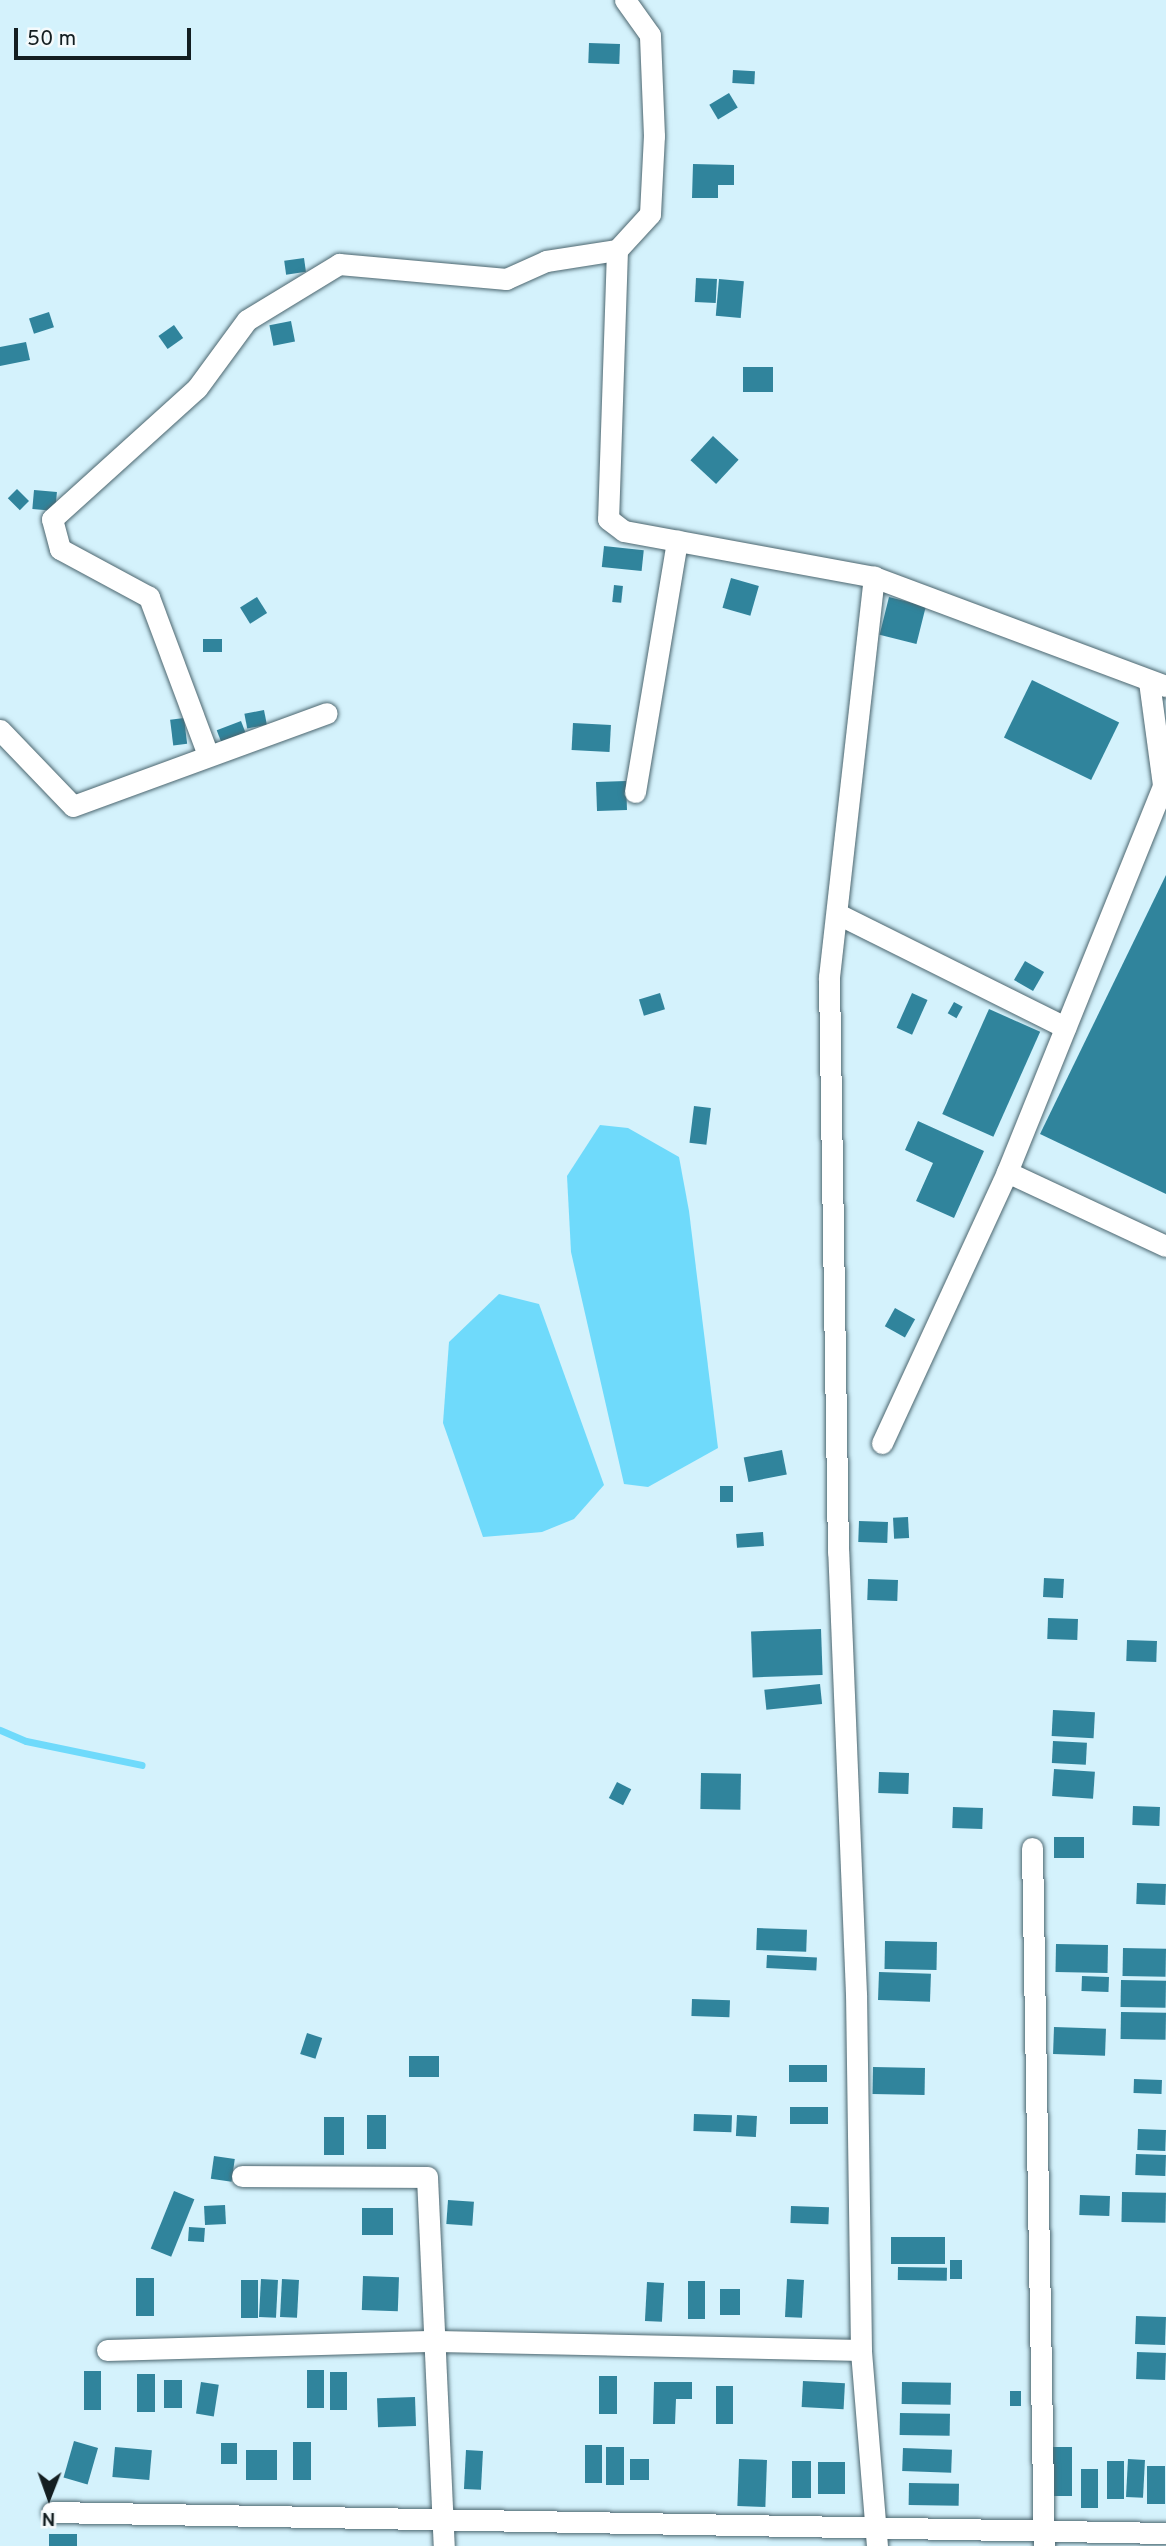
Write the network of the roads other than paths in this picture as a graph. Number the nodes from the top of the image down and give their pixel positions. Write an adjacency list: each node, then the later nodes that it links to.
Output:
1 (625, 0): 2 (street)
2 (617, 250): 3 (street); 8 (street)
3 (677, 540): 4 (street); 10 (street)
4 (874, 576): 5 (street); 11 (street)
5 (1157, 683): 9 (street)
6 (327, 713): 8 (street)
7 (0, 730): 8 (street)
8 (208, 755)
9 (1164, 786): 12 (street)
10 (635, 792)
11 (838, 914): 12 (street); 20 (street)
12 (1065, 1027): 13 (street)
13 (1007, 1172): 14 (street); 15 (street)
14 (1166, 1245)
15 (882, 1443)
16 (1032, 1848): 25 (street)
17 (242, 2176): 18 (street)
18 (437, 2341): 19 (street); 20 (street); 22 (street)
19 (107, 2350)
20 (861, 2350): 24 (street)
21 (52, 2512): 22 (street)
22 (445, 2522): 24 (street); 26 (street)
23 (1166, 2533): 25 (street)
24 (876, 2537): 25 (street)
25 (1044, 2538)
26 (444, 2546)

